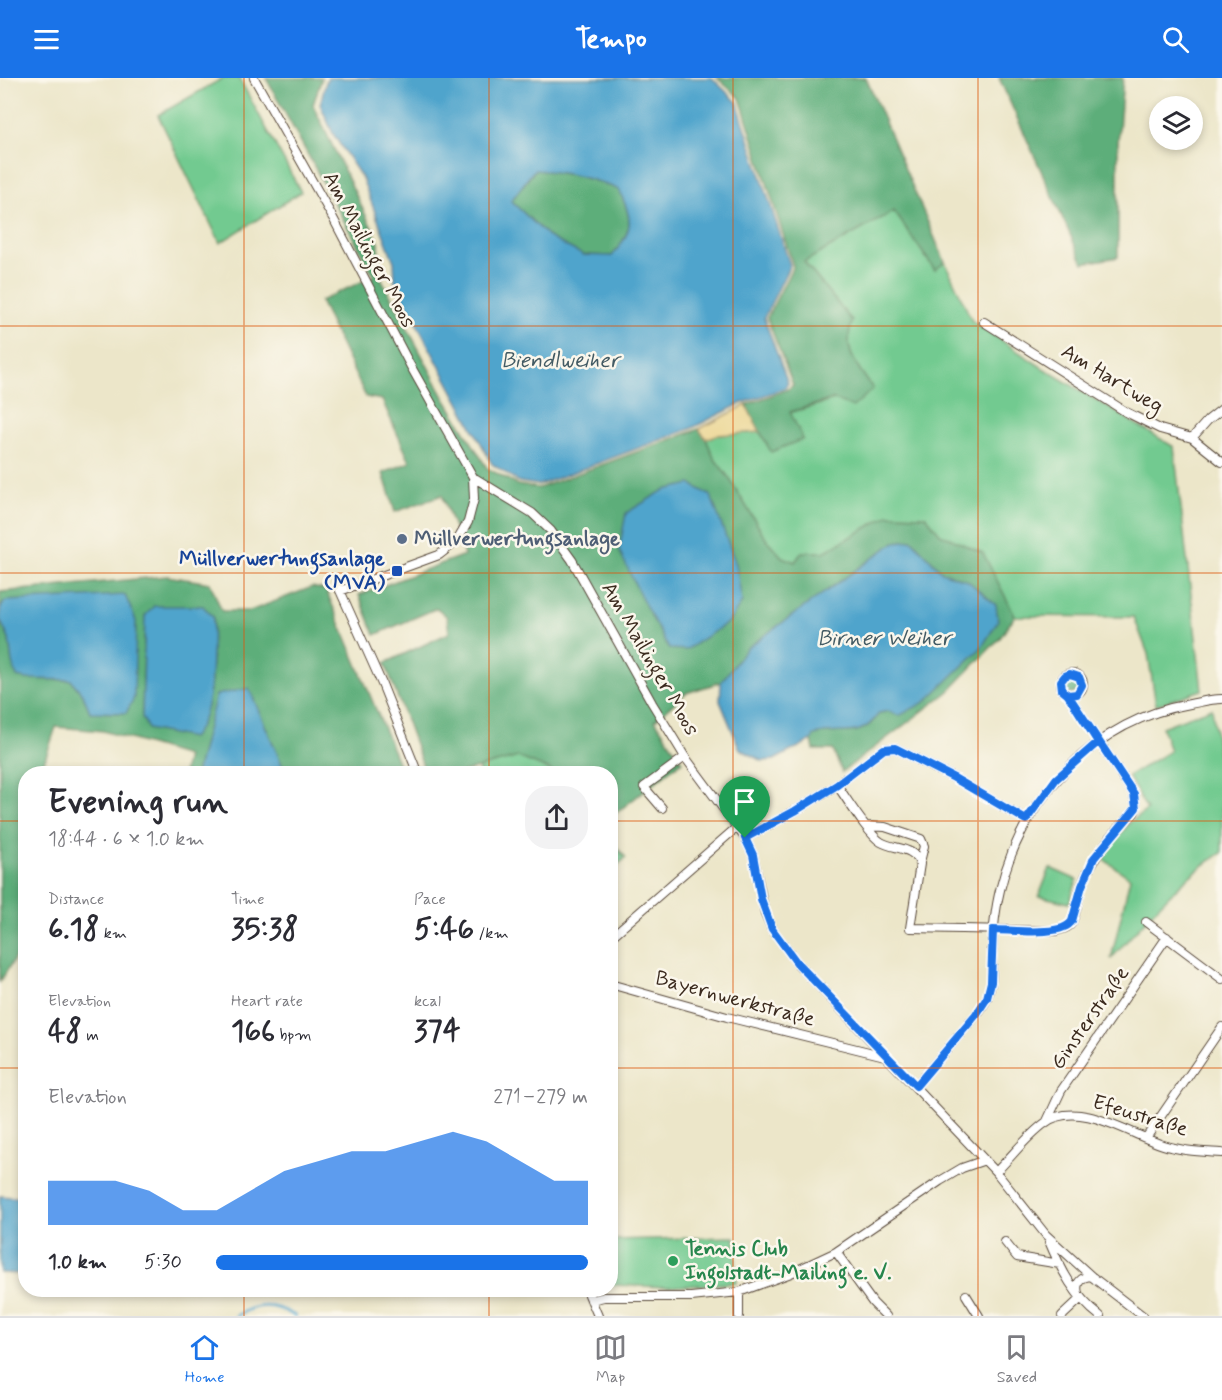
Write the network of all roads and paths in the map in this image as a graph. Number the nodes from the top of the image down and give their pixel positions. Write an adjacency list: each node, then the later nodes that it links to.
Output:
1 (254, 78): 6 (street, Am Mailinger Moos)
2 (984, 322): 4 (street, Am Hartweg)
3 (1222, 409): 4 (street)
4 (1192, 438): 5 (street, Am Hartweg)
5 (1222, 462)
6 (473, 477): 10 (street, Am Mailinger Moos); 11 (street)
7 (1068, 695): 9 (street)
8 (1222, 699): 9 (street)
9 (1098, 742): 14 (street); 20 (street)
10 (686, 758): 13 (street); 16 (street, Am Mailinger Moos)
11 (415, 766)
12 (837, 785): 14 (street); 15 (street); 17 (street)
13 (662, 808)
14 (1026, 820): 20 (street)
15 (867, 826): 18 (street); 18 (street)
16 (736, 828): 17 (street, Am Mailinger Moos); 21 (street)
17 (745, 838): 26 (street, Am Mailinger Moos)
18 (920, 864): 20 (street)
19 (1146, 922): 22 (street)
20 (993, 930): 27 (street)
21 (618, 931)
22 (1167, 938): 23 (street); 28 (street, Ginsterstraße)
23 (1222, 979)
24 (618, 986): 26 (street, Bayernwerkstraße)
25 (1222, 1027): 29 (street)
26 (885, 1056): 27 (street, Am Mailinger Moos)
27 (916, 1086): 31 (street, Am Mailinger Moos)
28 (1047, 1121): 29 (street, Efeustraße); 32 (street)
29 (1146, 1138): 30 (street, Efeustraße)
30 (1222, 1153)
31 (985, 1160): 32 (street, Am Mailinger Moos); 35 (street)
32 (996, 1172): 33 (street, Am Mailinger Moos)
33 (1046, 1235): 36 (street, Am Mailinger Moos); 37 (street, Am Mailinger Moos)
34 (1005, 1242): 36 (street)
35 (836, 1252): 38 (street); 47 (street)
36 (1060, 1264): 43 (street, Am Mailinger Moos)
37 (1091, 1276): 43 (street); 51 (street, Am Mailinger Moos)
38 (739, 1292): 40 (street); 46 (street)
39 (966, 1295): 48 (street)
40 (618, 1296)
41 (590, 1297): 44 (street)
42 (601, 1297): 44 (street)
43 (1080, 1299): 49 (street); 50 (street, Am Mailinger Moos)
44 (591, 1300): 45 (street)
45 (598, 1316)
46 (739, 1316)
47 (886, 1316)
48 (979, 1316)
49 (1062, 1316)
50 (1100, 1316)
51 (1143, 1316)

